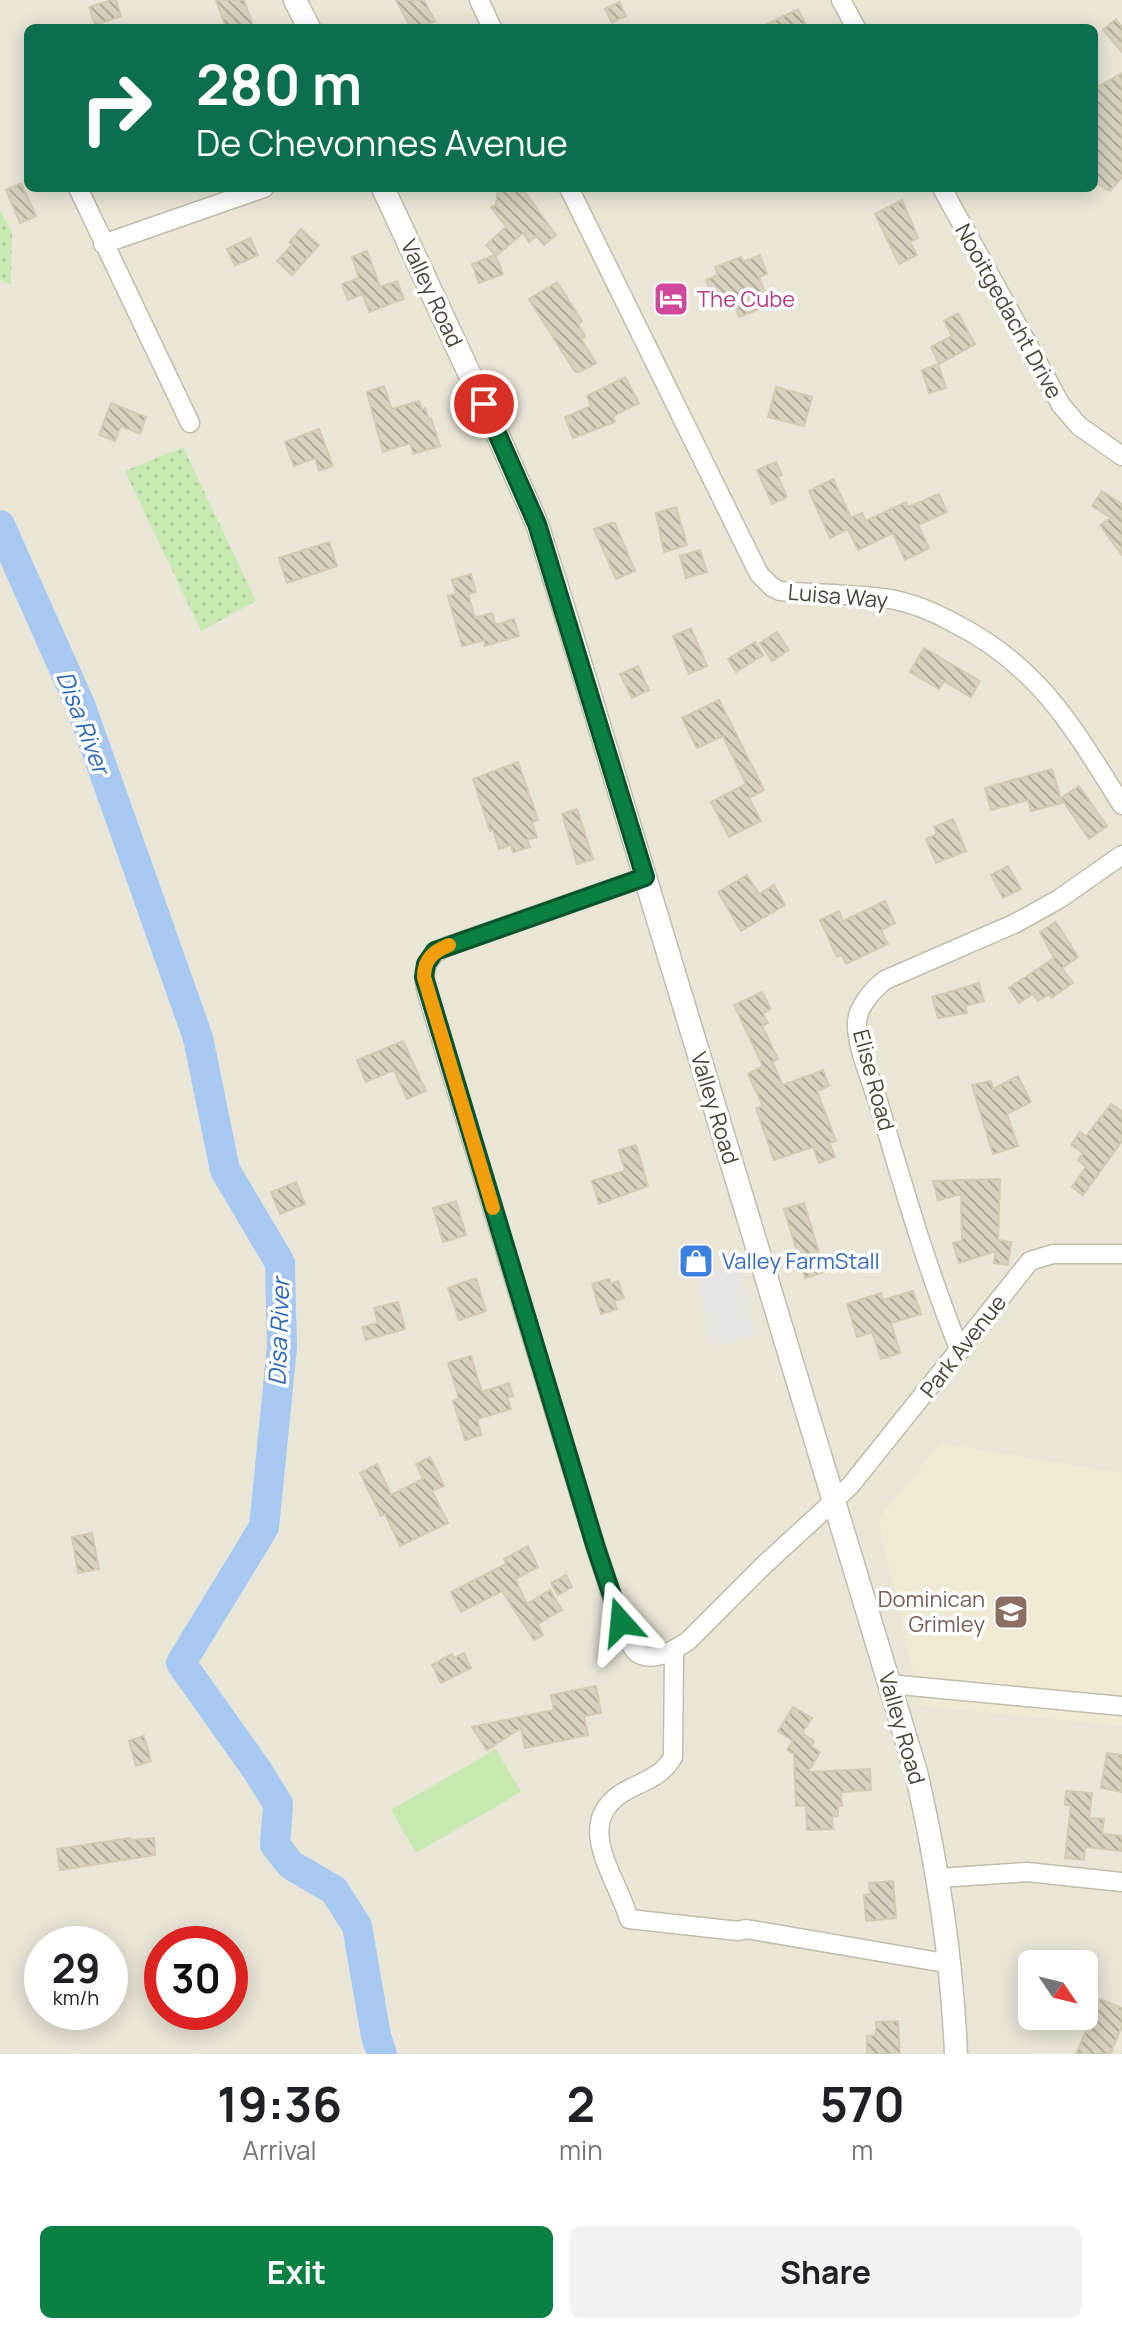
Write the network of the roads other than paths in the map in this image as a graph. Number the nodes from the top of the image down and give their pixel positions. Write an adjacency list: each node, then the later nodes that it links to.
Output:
1 (295, 0): 4 (street)
2 (479, 0): 5 (street)
3 (841, 0): 6 (street)
4 (307, 24)
5 (490, 24)
6 (854, 24)
7 (80, 192): 12 (street)
8 (252, 192): 12 (street)
9 (385, 192): 17 (street, Valley Road)
10 (571, 192): 15 (street, Luisa Way)
11 (944, 192): 14 (street, Nooitgedacht Drive)
12 (103, 244): 13 (street)
13 (190, 423)
14 (1122, 456)
15 (1122, 805)
16 (1122, 855): 19 (street, Elise Road)
17 (645, 877): 20 (street, Valley Road); 21 (street)
18 (1122, 1254): 19 (street, Park Avenue)
19 (960, 1351): 20 (street, Park Avenue)
20 (834, 1501): 21 (street, Park Avenue); 22 (street, Valley Road)
21 (674, 1651): 26 (street)
22 (889, 1684): 23 (street); 24 (street, Valley Road)
23 (1122, 1706)
24 (939, 1878): 25 (street); 26 (street, Valley Road)
25 (1122, 1882)
26 (951, 1964): 27 (street, Valley Road)
27 (956, 2054)

